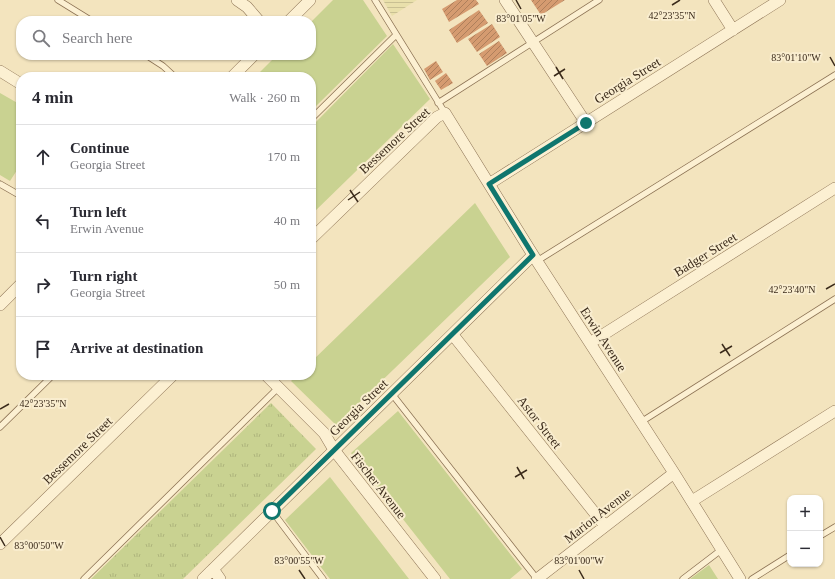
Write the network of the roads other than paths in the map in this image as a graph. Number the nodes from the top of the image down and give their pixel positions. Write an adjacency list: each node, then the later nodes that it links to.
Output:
1 (58, 0): 9 (lane)
2 (238, 0): 10 (street)
3 (310, 0): 11 (street)
4 (375, 0): 13 (lane)
5 (505, 0): 14 (street)
6 (599, 0): 14 (lane)
7 (714, 0): 12 (street)
8 (780, 0): 12 (street, Georgia Street)
9 (84, 16)
10 (255, 16)
11 (293, 16)
12 (733, 30): 25 (street, Georgia Street)
13 (396, 35): 22 (lane); 24 (lane)
14 (532, 43): 22 (lane); 25 (street)
15 (154, 60): 18 (lane)
16 (249, 60): 19 (street)
17 (0, 71): 21 (street)
18 (169, 72)
19 (237, 72)
20 (835, 75): 31 (lane)
21 (16, 81)
22 (438, 103): 23 (lane)
23 (445, 113): 27 (street, Erwin Avenue); 30 (street, Bessemore Street)
24 (316, 115)
25 (586, 123): 27 (street, Georgia Street)
26 (0, 184): 29 (lane)
27 (489, 184): 31 (street, Erwin Avenue)
28 (835, 188): 36 (street, Badger Street)
29 (16, 193)
30 (316, 234)
31 (535, 258): 35 (street, Georgia Street); 36 (street, Erwin Avenue)
32 (16, 289): 34 (street)
33 (835, 299): 43 (lane)
34 (0, 305)
35 (453, 335): 41 (street, Georgia Street); 49 (street, Astor Street)
36 (590, 343): 43 (street, Erwin Avenue)
37 (48, 380): 44 (lane)
38 (168, 380): 52 (street, Bessemore Street)
39 (271, 380): 40 (street, Fischer Avenue)
40 (279, 387): 45 (street, Fischer Avenue); 56 (lane)
41 (392, 394): 45 (street, Georgia Street); 61 (lane)
42 (835, 411): 47 (street)
43 (641, 422): 46 (street, Erwin Avenue)
44 (0, 428)
45 (334, 450): 48 (street, Georgia Street); 60 (street, Fischer Avenue)
46 (674, 473): 47 (street, Erwin Avenue); 49 (street, Marion Avenue)
47 (692, 501): 53 (street, Erwin Avenue)
48 (272, 511): 55 (street, Georgia Street); 59 (lane)
49 (605, 526): 61 (street, Marion Avenue)
50 (835, 527): 51 (lane)
51 (823, 534)
52 (0, 544)
53 (721, 550): 62 (lane); 63 (street, Erwin Avenue)
54 (787, 557): 64 (lane)
55 (213, 569): 57 (street, Georgia Street); 58 (street)
56 (84, 579)
57 (203, 579)
58 (220, 579)
59 (323, 579)
60 (435, 579)
61 (537, 579)
62 (682, 579)
63 (740, 579)
64 (752, 579)

